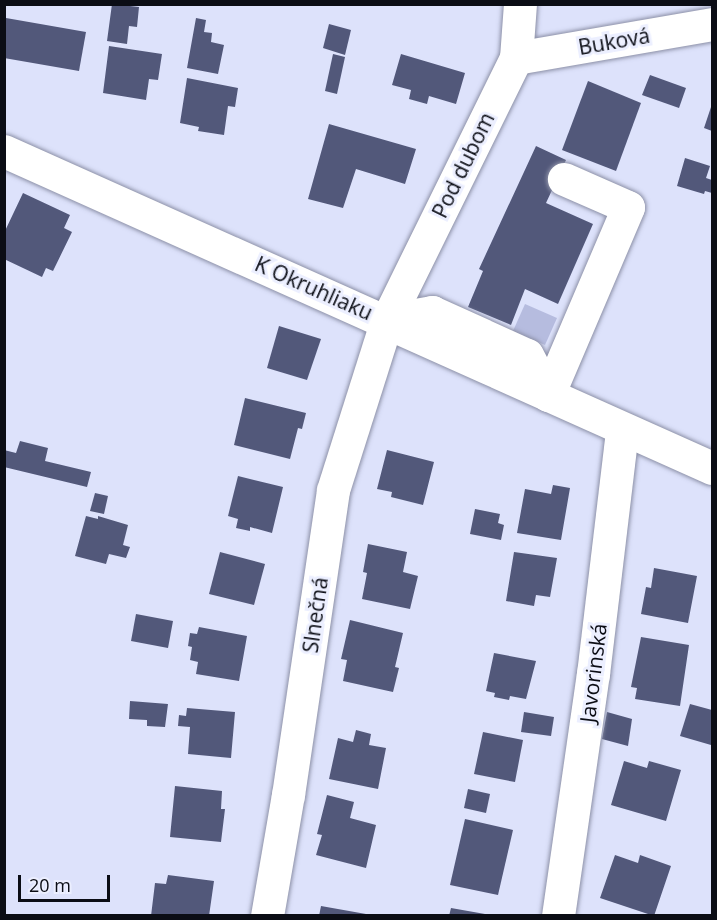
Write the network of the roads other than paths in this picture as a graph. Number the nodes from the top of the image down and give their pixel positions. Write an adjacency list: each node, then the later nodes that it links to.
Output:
1 (520, 4): 3 (street, Pod dubom)
2 (712, 24): 3 (street, Buková)
3 (516, 58): 6 (street, Pod dubom)
4 (4, 151): 6 (street, K Okruhliaku)
5 (564, 179): 7 (street)
6 (387, 320): 7 (street, K Okruhliaku); 10 (street, Slnečná)
7 (548, 395): 8 (street, K Okruhliaku)
8 (622, 430): 9 (street, K Okruhliaku); 11 (street, Javorinská)
9 (712, 468)
10 (267, 915)
11 (558, 915)

